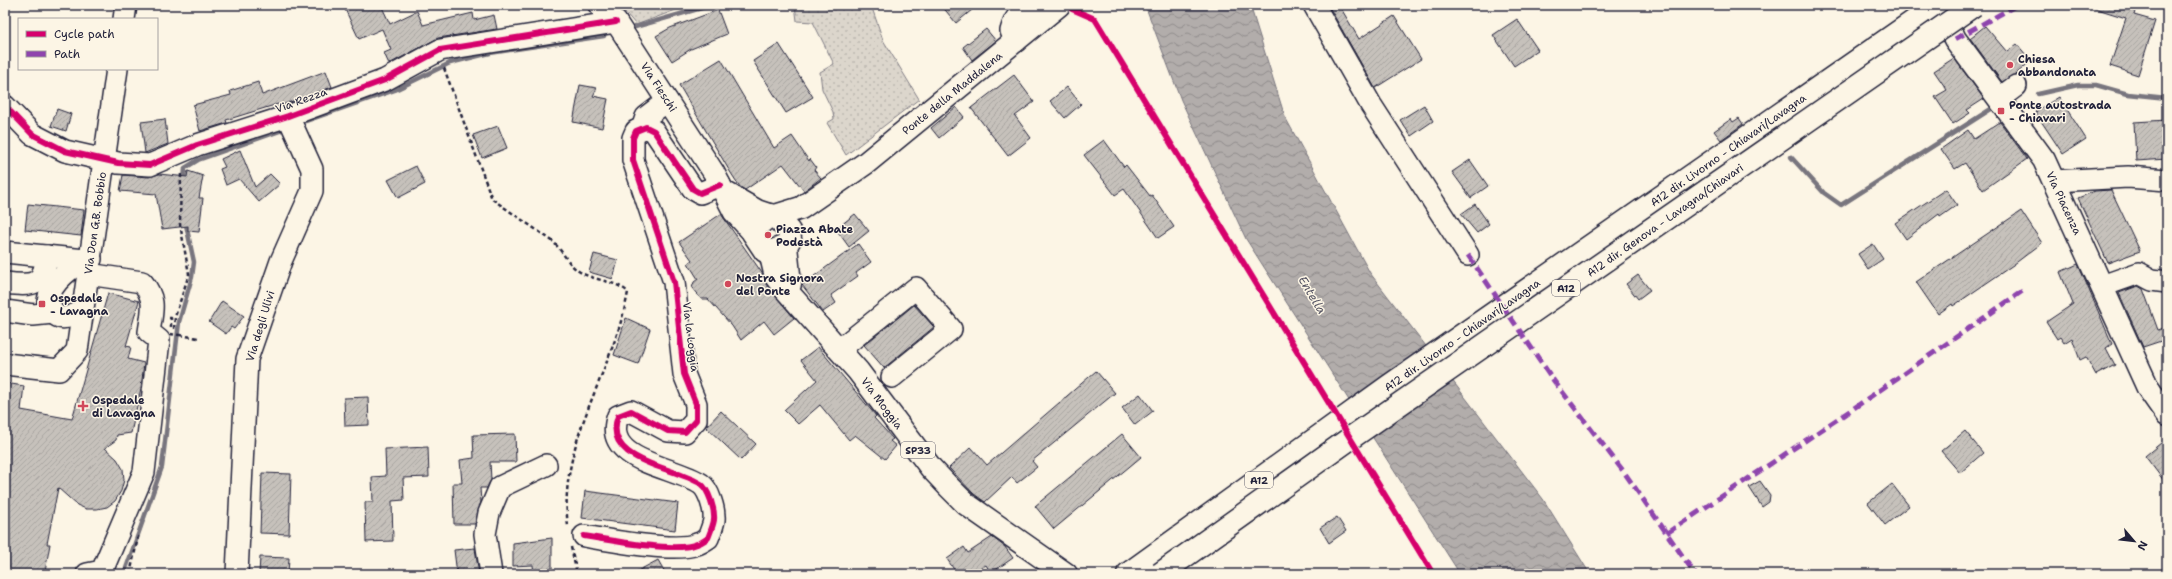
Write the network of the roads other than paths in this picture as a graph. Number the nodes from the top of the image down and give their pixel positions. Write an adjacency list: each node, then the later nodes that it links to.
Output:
1 (126, 5): 8 (street)
2 (599, 5): 9 (street, Via Fieschi)
3 (1059, 5): 7 (main road, Ponte della Maddalena)
4 (1314, 5): 24 (street)
5 (1938, 5): 18 (main road, Via Piacenza); 43 (main road, A12 dir. Livorno - Chiavari/Lavagna / A12)
6 (1974, 5): 44 (main road, A12 dir. Genova - Lavagna/Chiavari / A12, bridge)
7 (1037, 14): 16 (main road, Ponte della Maddalena)
8 (124, 18)
9 (616, 22): 11 (street, Via Fieschi / SP33); 13 (street, Via Rezza)
10 (117, 70): 15 (street, Via Don G.B. Bobbio)
11 (667, 101): 14 (street, Via la Loggia); 19 (street, Via Fieschi / SP33)
12 (5, 106): 15 (street, Via Rezza)
13 (288, 116): 15 (street, Via Rezza); 40 (street, Via degli Ulivi)
14 (642, 129): 19 (street); 38 (street, Via la Loggia)
15 (104, 160): 26 (street, Via Don G.B. Bobbio)
16 (866, 163): 20 (main road, Ponte della Maddalena); 22 (main road, Ponte della Maddalena)
17 (2167, 180): 18 (street)
18 (2054, 181): 29 (main road, Via Piacenza)
19 (720, 183): 20 (street, Via Moggia / SP33); 21 (street, SP33)
20 (773, 215): 21 (main road); 22 (main road, Via Moggia / SP33)
21 (753, 233): 22 (main road, SP33)
22 (782, 246): 33 (main road, Via Moggia / SP33)
23 (5, 252): 25 (street)
24 (1468, 255)
25 (47, 256): 26 (street); 27 (street)
26 (88, 264): 31 (street); 32 (street, Via Don G.B. Bobbio); 39 (street)
27 (5, 283)
28 (2162, 285): 29 (street)
29 (2102, 286): 36 (main road, Via Piacenza)
30 (5, 311): 31 (street)
31 (53, 313): 32 (street)
32 (82, 320): 34 (street, Via Don G.B. Bobbio)
33 (840, 349): 35 (street); 42 (main road, Via Moggia / SP33)
34 (5, 364)
35 (892, 377)
36 (2167, 415)
37 (546, 465): 41 (street)
38 (574, 535)
39 (87, 574)
40 (237, 574)
41 (491, 574)
42 (1066, 574)
43 (1128, 574)
44 (1160, 574)

